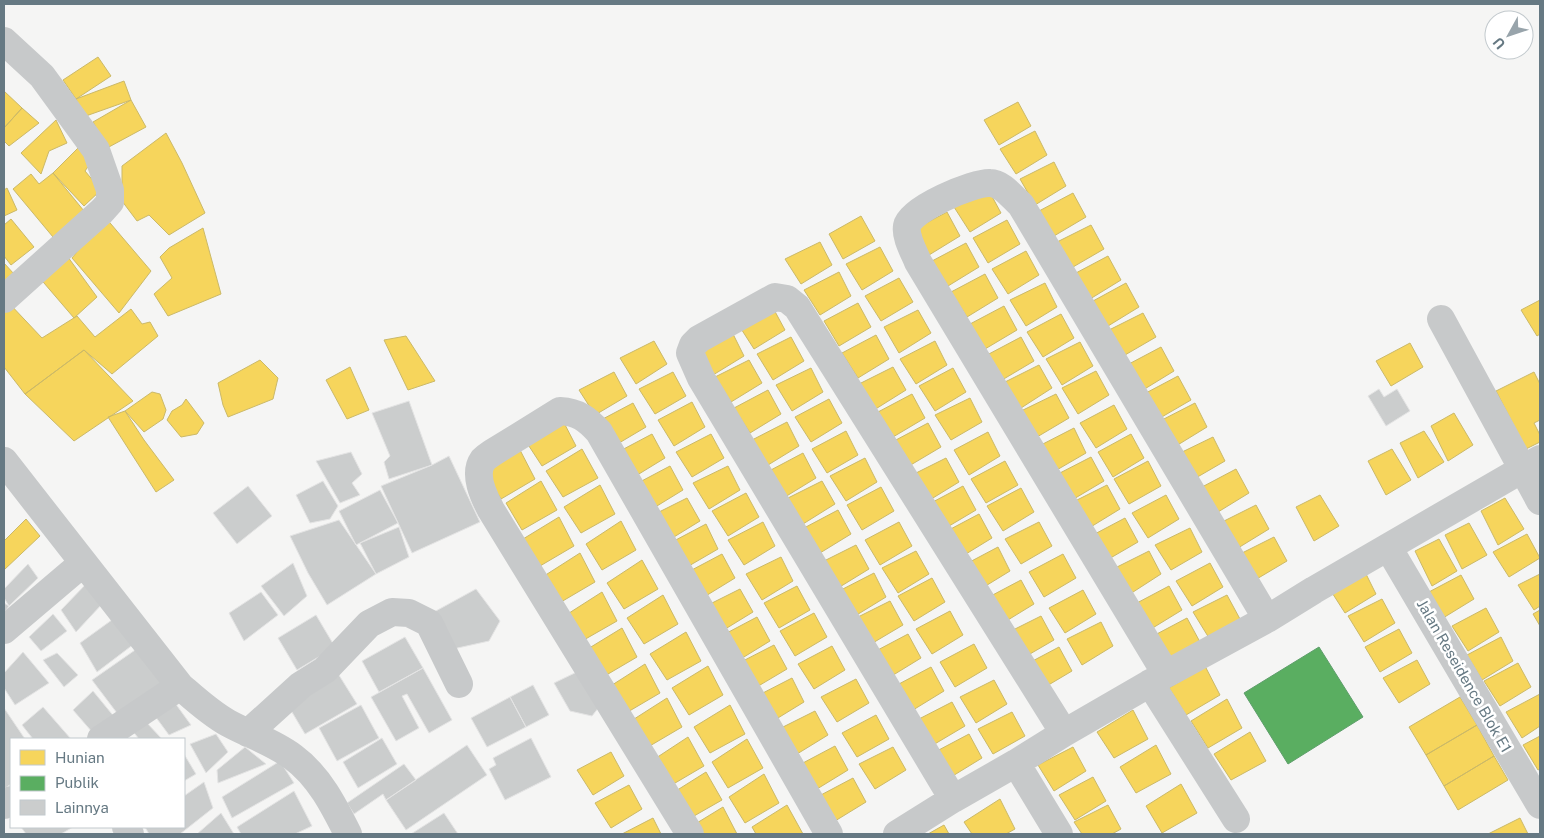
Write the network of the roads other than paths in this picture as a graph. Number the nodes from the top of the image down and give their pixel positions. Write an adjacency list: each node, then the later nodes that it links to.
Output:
1 (4, 41): 2 (street)
2 (4, 299)
3 (1441, 319): 5 (street)
4 (4, 463): 8 (street)
5 (1531, 465): 6 (street); 7 (street)
6 (1540, 501)
7 (1388, 547): 9 (street); 18 (street, Jalan Reseidence Blok E1)
8 (83, 563): 10 (street); 13 (street)
9 (1267, 619): 11 (street); 11 (street)
10 (4, 630)
11 (1158, 678): 15 (street); 20 (street)
12 (459, 684): 14 (street)
13 (180, 686): 14 (street); 16 (street)
14 (248, 733): 21 (street)
15 (1064, 733): 17 (street); 19 (street)
16 (102, 738)
17 (1016, 764): 19 (street); 25 (street)
18 (1536, 788)
19 (953, 799): 24 (street)
20 (1236, 819)
21 (348, 834)
22 (690, 834): 23 (street)
23 (829, 834)
24 (897, 834)
25 (1059, 834)

